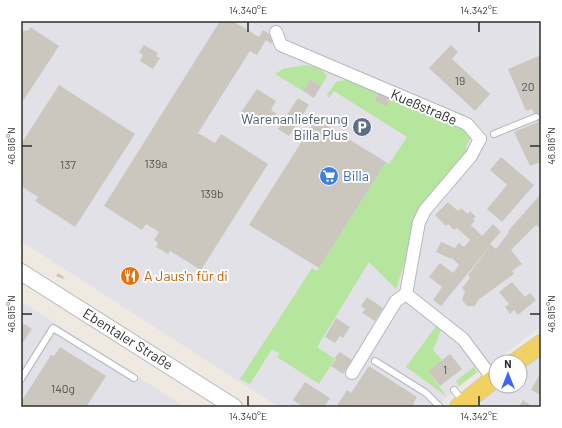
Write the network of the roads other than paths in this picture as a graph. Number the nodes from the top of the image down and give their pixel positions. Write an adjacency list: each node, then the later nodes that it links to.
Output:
1 (276, 32): 5 (street, Kueßstraße)
2 (536, 117): 3 (lane)
3 (494, 134)
4 (21, 272): 15 (main road, Ebentaler Straße)
5 (406, 294): 9 (street); 10 (street)
6 (541, 344): 7 (main road)
7 (527, 354)
8 (375, 361): 16 (lane)
9 (488, 372)
10 (352, 373)
11 (134, 378): 12 (lane)
12 (21, 379)
13 (488, 382): 14 (main road)
14 (459, 400)
15 (234, 407)
16 (440, 407)

